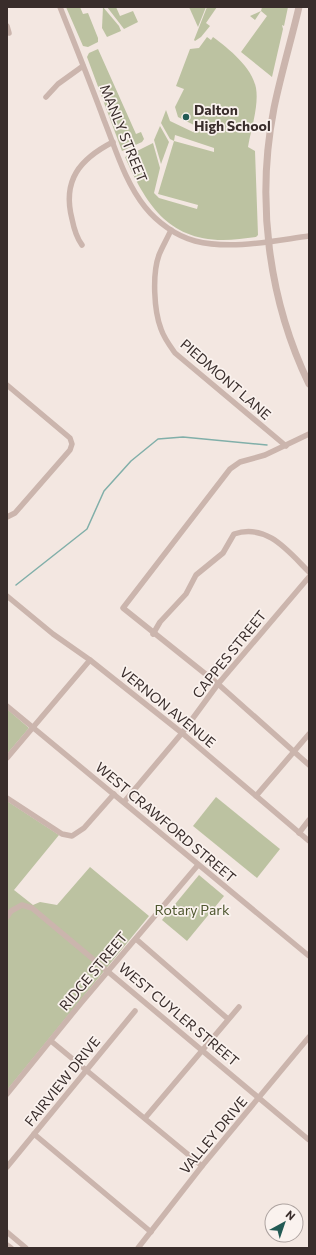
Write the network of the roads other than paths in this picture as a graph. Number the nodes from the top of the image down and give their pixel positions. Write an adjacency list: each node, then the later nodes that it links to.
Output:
1 (60, 7): 5 (street, MANLY STREET)
2 (299, 7): 10 (street)
3 (7, 26): 4 (street)
4 (9, 33)
5 (83, 66): 6 (street); 7 (street, MANLY STREET)
6 (46, 97)
7 (112, 142): 8 (street, MANLY STREET); 11 (street)
8 (171, 230): 10 (street, MANLY STREET); 15 (street, PIEDMONT LANE)
9 (309, 236): 10 (street, MANLY STREET)
10 (269, 241): 12 (street)
11 (82, 245)
12 (309, 384)
13 (7, 385): 16 (street)
14 (309, 434): 15 (street)
15 (286, 446): 20 (street)
16 (7, 517)
17 (309, 572): 20 (street)
18 (309, 577): 22 (street, CAPPES STREET)
19 (7, 596): 21 (street, VERNON AVENUE)
20 (153, 634): 22 (street)
21 (90, 660): 24 (street); 25 (street, VERNON AVENUE)
22 (218, 684): 25 (street, CAPPES STREET); 27 (street)
23 (7, 706): 24 (street, WEST CRAWFORD STREET)
24 (33, 728): 28 (street); 30 (street, WEST CRAWFORD STREET)
25 (182, 734): 31 (street, VERNON AVENUE); 33 (street, CAPPES STREET)
26 (309, 734): 27 (street)
27 (294, 752): 29 (street); 31 (street)
28 (7, 758)
29 (309, 765)
30 (114, 794): 32 (street); 33 (street, WEST CRAWFORD STREET)
31 (256, 796): 35 (street, VERNON AVENUE)
32 (7, 798)
33 (124, 802): 37 (street, WEST CRAWFORD STREET)
34 (309, 820): 35 (street)
35 (299, 833): 36 (street, VERNON AVENUE)
36 (309, 842)
37 (198, 865): 39 (street, RIDGE STREET); 40 (street, WEST CRAWFORD STREET)
38 (7, 916): 41 (street, WEST CUYLER STREET)
39 (136, 939): 41 (street, RIDGE STREET); 44 (street)
40 (309, 956)
41 (108, 971): 46 (street, RIDGE STREET); 47 (street, WEST CUYLER STREET)
42 (239, 1007): 44 (street)
43 (135, 1010): 48 (street, FAIRVIEW DRIVE)
44 (228, 1019): 47 (street)
45 (309, 1037): 50 (street, VALLEY DRIVE)
46 (51, 1041): 48 (street); 49 (street, RIDGE STREET)
47 (202, 1050): 50 (street, WEST CUYLER STREET); 51 (street)
48 (86, 1069): 51 (street); 52 (street, FAIRVIEW DRIVE)
49 (7, 1094)
50 (260, 1098): 53 (street, WEST CUYLER STREET); 54 (street, VALLEY DRIVE)
51 (146, 1118): 54 (street)
52 (34, 1134): 55 (street, FAIRVIEW DRIVE); 57 (street)
53 (309, 1140)
54 (202, 1166): 57 (street, VALLEY DRIVE)
55 (7, 1167)
56 (7, 1232): 60 (street)
57 (151, 1232): 61 (street, VALLEY DRIVE)
58 (7, 1245): 59 (street)
59 (11, 1248)
60 (26, 1248)
61 (138, 1248)

